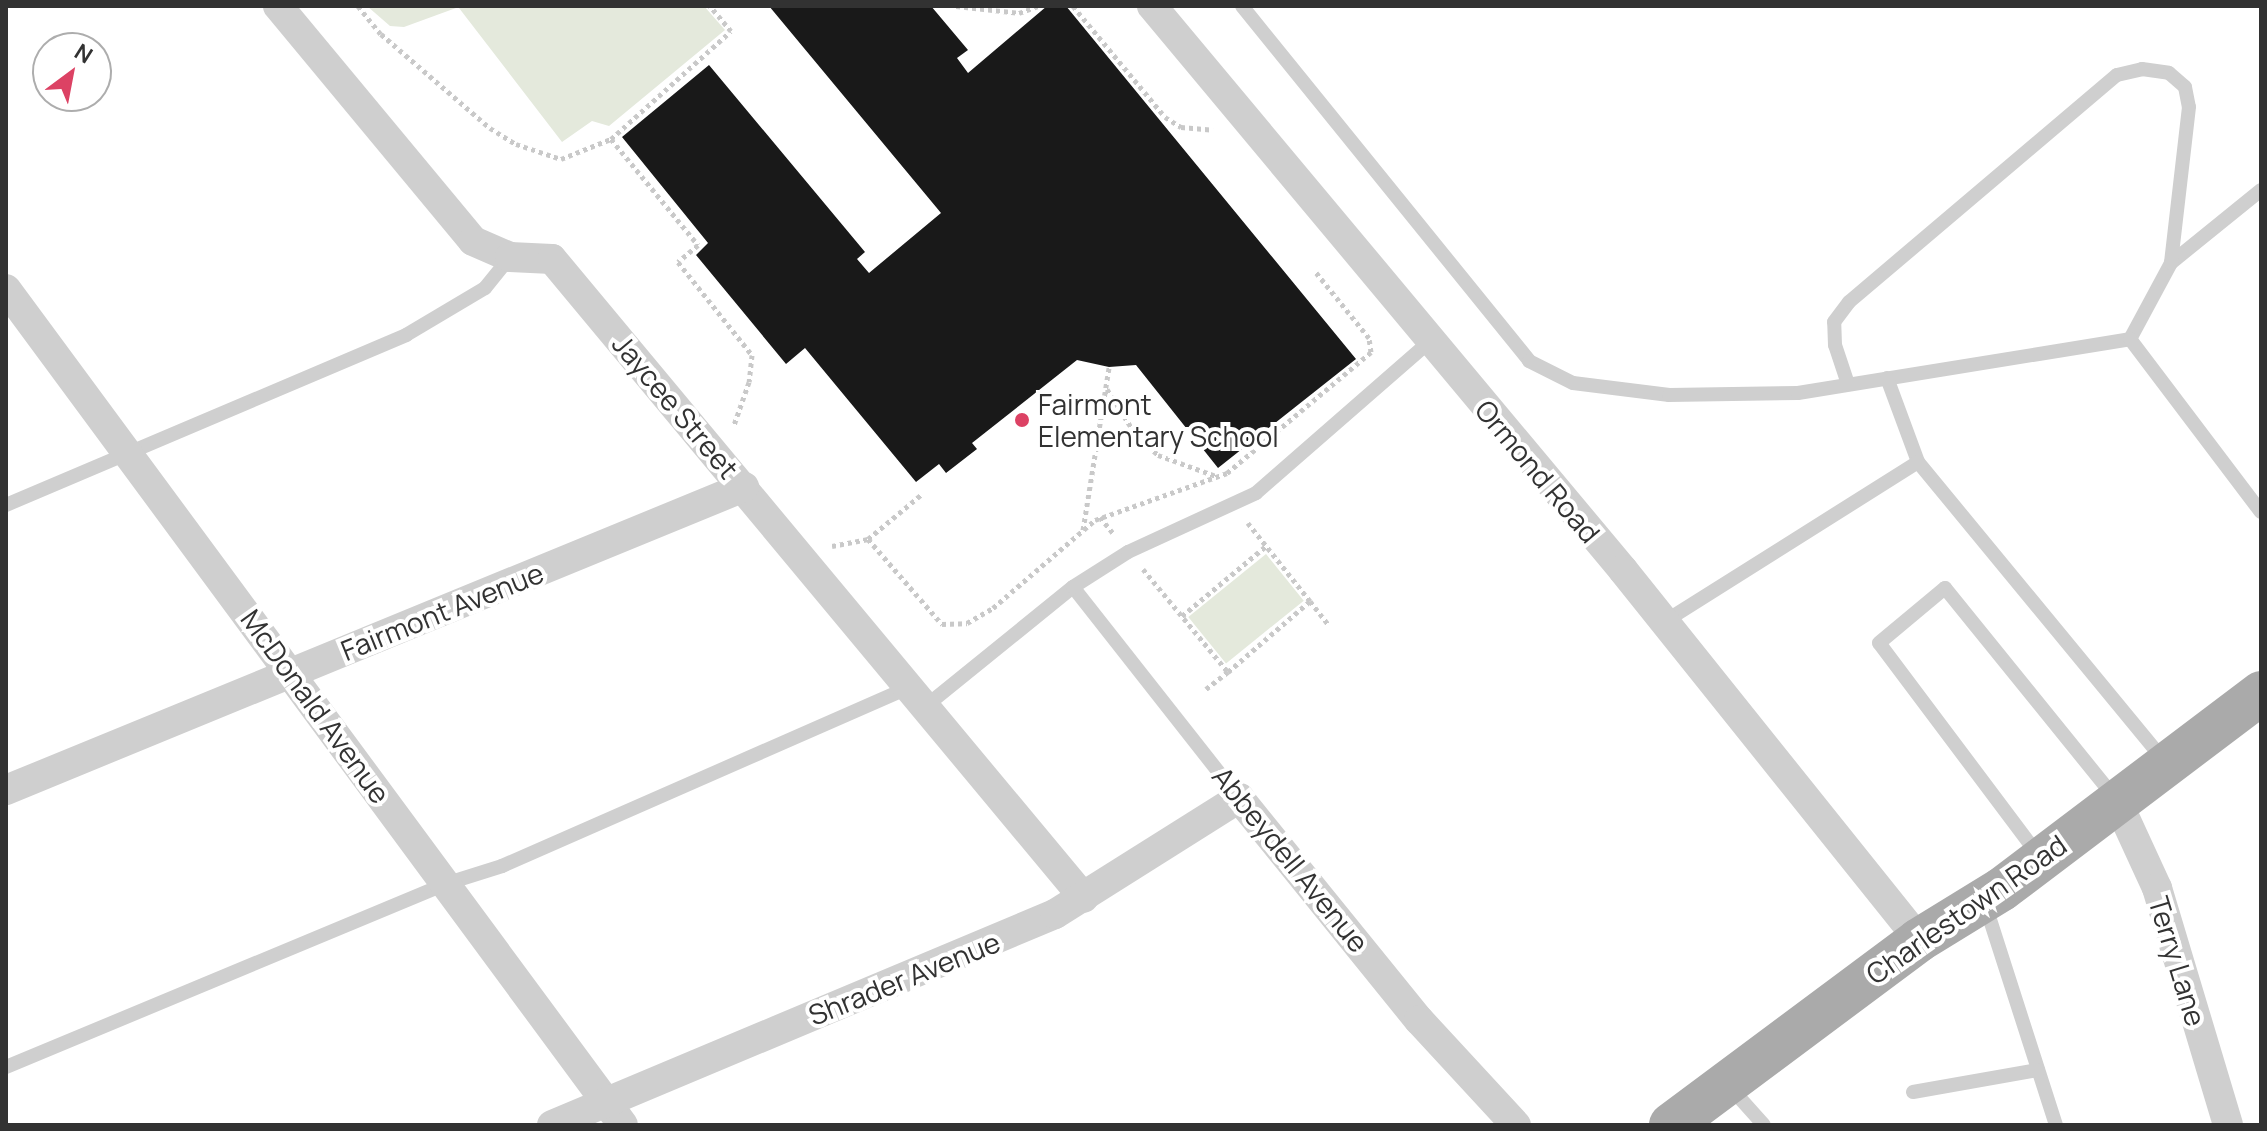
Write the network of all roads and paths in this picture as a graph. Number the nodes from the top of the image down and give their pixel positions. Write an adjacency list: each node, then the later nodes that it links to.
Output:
1 (278, 6): 12 (street, Jaycee Street)
2 (358, 6): 10 (path)
3 (710, 6): 10 (path)
4 (956, 6): 5 (path)
5 (1038, 6)
6 (1073, 6): 9 (path)
7 (1152, 6): 17 (street, Ormond Road)
8 (1242, 6): 20 (lane)
9 (1220, 130)
10 (611, 139): 22 (path)
11 (2261, 190): 13 (lane)
12 (510, 257): 23 (lane); 26 (street, Jaycee Street)
13 (2171, 263): 16 (lane); 20 (lane)
14 (1315, 271): 25 (path)
15 (6, 289): 23 (street, McDonald Avenue)
16 (2130, 339): 19 (lane); 30 (lane)
17 (1430, 341): 28 (lane); 40 (street, Ormond Road)
18 (1109, 367): 21 (path)
19 (1887, 378): 20 (lane); 24 (lane)
20 (1848, 384)
21 (1107, 388): 25 (path); 32 (path)
22 (732, 434)
23 (131, 455): 29 (lane); 43 (street, McDonald Avenue)
24 (1918, 462): 40 (lane); 47 (lane)
25 (1215, 477): 28 (path); 31 (path)
26 (744, 487): 43 (street, Fairmont Avenue); 45 (street, Jaycee Street)
27 (922, 494): 33 (path)
28 (1233, 504): 34 (path); 36 (lane)
29 (6, 505)
30 (2261, 512)
31 (1100, 517): 32 (path); 36 (path)
32 (1083, 530): 33 (path)
33 (868, 539): 35 (path)
34 (1266, 546): 38 (path); 39 (path)
35 (821, 548)
36 (1128, 552): 37 (lane); 39 (path)
37 (1073, 587): 45 (lane); 49 (lane, Abbeydell Avenue)
38 (1310, 601): 41 (path); 42 (path)
39 (1182, 616): 42 (path)
40 (1664, 622): 55 (street, Ormond Road)
41 (1329, 625)
42 (1228, 672): 44 (path)
43 (292, 673): 48 (street, Fairmont Avenue); 52 (street, McDonald Avenue)
44 (1206, 689)
45 (918, 697): 52 (lane); 53 (street, Jaycee Street)
46 (2254, 703): 47 (main road, Charlestown Road)
47 (2167, 764): 50 (main road, Charlestown Road)
48 (6, 790)
49 (1239, 798): 53 (street, Shrader Avenue); 62 (street, Abbeydell Avenue)
50 (2117, 801): 51 (main road, Charlestown Road); 51 (lane); 66 (street, Terry Lane)
51 (2041, 860): 54 (main road, Charlestown Road)
52 (445, 884): 56 (lane); 60 (street, McDonald Avenue)
53 (1084, 898): 60 (street, Shrader Avenue)
54 (1984, 900): 55 (main road, Charlestown Road); 57 (lane)
55 (1919, 940): 58 (main road, Charlestown Road)
56 (6, 1067)
57 (2038, 1070): 59 (lane); 65 (lane)
58 (1726, 1083): 63 (main road, Charlestown Road); 64 (lane)
59 (1913, 1092)
60 (613, 1114): 61 (street, Shrader Avenue)
61 (552, 1125)
62 (1516, 1125)
63 (1671, 1125)
64 (1764, 1125)
65 (2056, 1125)
66 (2228, 1125)

